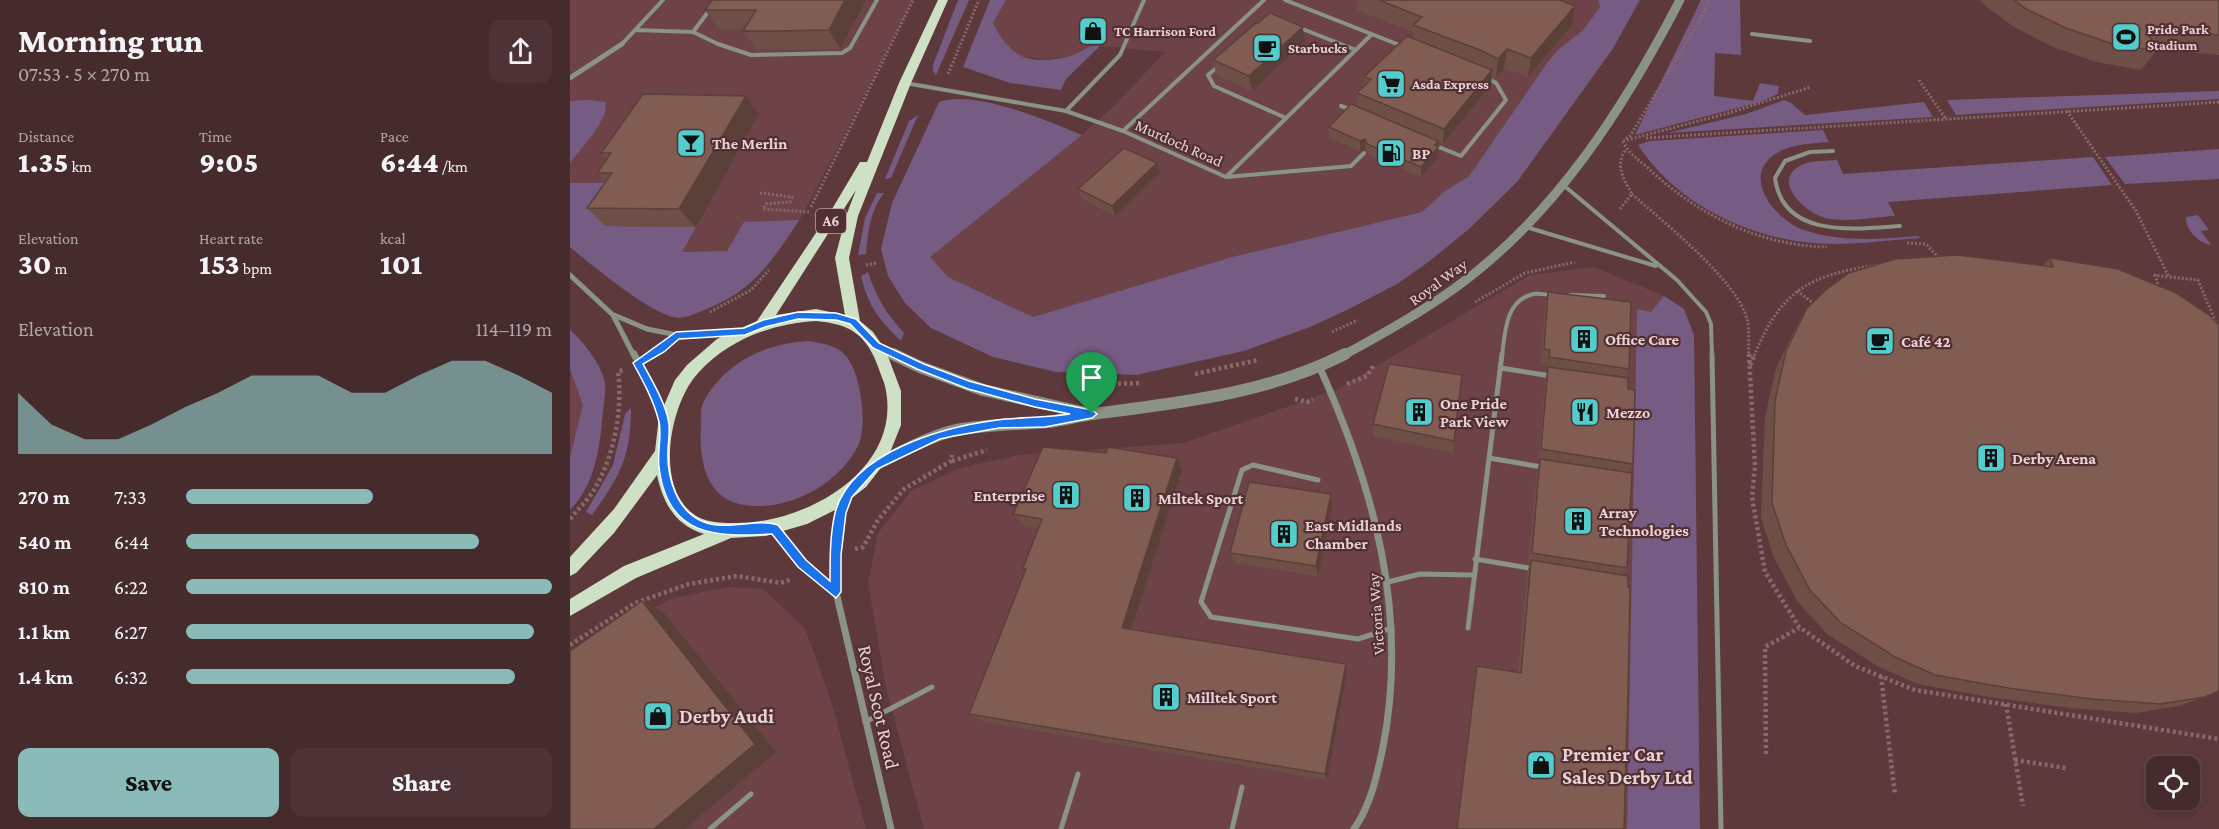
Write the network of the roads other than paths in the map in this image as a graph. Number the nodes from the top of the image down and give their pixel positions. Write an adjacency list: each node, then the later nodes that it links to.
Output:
1 (663, 0): 10 (lane)
2 (717, 0): 11 (lane)
3 (877, 0): 11 (lane)
4 (943, 0): 21 (main road, A6)
5 (1144, 0): 23 (lane)
6 (1264, 0): 27 (lane)
7 (1285, 0): 13 (lane)
8 (1680, 0): 32 (street, Royal Way)
9 (1296, 26): 17 (lane)
10 (635, 30): 11 (lane); 15 (lane)
11 (693, 32)
12 (1752, 34): 14 (lane)
13 (1371, 35): 16 (lane); 17 (lane)
14 (1810, 41)
15 (622, 44): 20 (street)
16 (1403, 46)
17 (1356, 50): 26 (lane)
18 (1223, 62): 26 (lane)
19 (1477, 73): 28 (lane)
20 (570, 78)
21 (905, 83): 23 (lane, Murdoch Road); 25 (main road, A6)
22 (1341, 106): 24 (lane)
23 (1066, 111): 27 (lane, Murdoch Road)
24 (1360, 114)
25 (892, 115): 41 (main road, A6); 42 (main road, A6)
26 (1286, 118): 31 (lane)
27 (1123, 130): 31 (lane, Murdoch Road)
28 (1428, 143)
29 (1833, 151): 34 (lane)
30 (1364, 153): 31 (lane, Murdoch Road)
31 (1226, 177)
32 (1562, 184): 33 (street, Royal Way); 35 (lane)
33 (1526, 226): 35 (lane); 45 (street, Royal Way)
34 (1900, 226)
35 (1659, 267): 77 (lane)
36 (570, 275): 40 (street)
37 (1557, 295): 46 (lane)
38 (1569, 295): 39 (lane)
39 (1604, 296)
40 (614, 315): 43 (street); 49 (street)
41 (853, 321): 42 (main road, A6); 44 (main road, A6)
42 (763, 323): 43 (main road, A6)
43 (745, 332): 49 (main road, A6)
44 (876, 346): 48 (street, Royal Way); 52 (main road, A6)
45 (1319, 366): 48 (street, Royal Way); 62 (street, Victoria Way)
46 (1501, 368): 47 (lane); 51 (lane)
47 (1556, 376)
48 (1092, 414): 52 (street, Royal Way)
49 (664, 423): 50 (main road, A6)
50 (662, 453): 57 (main road, A6); 59 (main road, A6)
51 (1489, 458): 53 (lane); 58 (lane)
52 (874, 465): 55 (main road, A6)
53 (1546, 467)
54 (1318, 480): 65 (lane)
55 (848, 494): 56 (main road, A6); 63 (street, Royal Scot Road)
56 (774, 529): 57 (main road, A6); 63 (street)
57 (731, 531): 64 (main road, A6)
58 (1475, 559): 60 (lane); 61 (lane)
59 (570, 568)
60 (1542, 570)
61 (1473, 575): 62 (lane); 66 (lane)
62 (1388, 582): 65 (street, Victoria Way)
63 (836, 592): 68 (street, Royal Scot Road)
64 (570, 608)
65 (1392, 628): 76 (street, Victoria Way)
66 (1468, 628)
67 (932, 687): 68 (lane)
68 (865, 722): 73 (street, Royal Scot Road)
69 (1078, 774): 74 (lane)
70 (1242, 788): 75 (lane)
71 (751, 795): 72 (lane)
72 (710, 829)
73 (891, 829)
74 (1061, 829)
75 (1232, 829)
76 (1354, 829)
77 (1721, 829)

